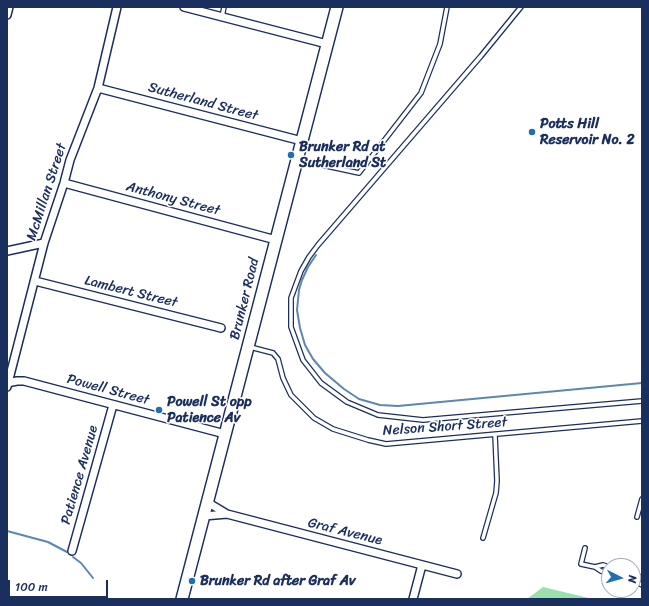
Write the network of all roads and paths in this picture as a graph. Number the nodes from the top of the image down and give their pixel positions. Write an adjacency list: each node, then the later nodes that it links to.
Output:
1 (9, 7): 8 (street)
2 (117, 7): 11 (street, McMillan Street)
3 (184, 7): 9 (street)
4 (224, 7): 9 (lane)
5 (337, 7): 10 (main road, Brunker Road)
6 (447, 7): 13 (lane)
7 (521, 7): 22 (lane)
8 (7, 15)
9 (222, 17): 10 (street)
10 (327, 44): 12 (main road, Brunker Road)
11 (98, 88): 12 (street, Sutherland Street); 14 (street, McMillan Street)
12 (302, 141): 13 (main road, Brunker Road)
13 (297, 159): 15 (main road, Brunker Road)
14 (64, 183): 15 (street, Anthony Street); 16 (street, McMillan Street)
15 (276, 240): 20 (main road, Brunker Road)
16 (44, 243): 17 (street); 18 (street, McMillan Street)
17 (7, 251)
18 (35, 281): 19 (street, Lambert Street); 21 (street, McMillan Street)
19 (220, 328)
20 (249, 346): 25 (main road, Brunker Road); 26 (lane, Nelson Short Street)
21 (7, 384): 23 (street, Powell Street)
22 (642, 401)
23 (113, 405): 25 (street, Powell Street); 34 (street, Patience Avenue)
24 (642, 421): 26 (lane, Nelson Short Street)
25 (225, 434): 28 (main road, Brunker Road)
26 (496, 435): 32 (lane)
27 (642, 499): 31 (lane)
28 (207, 502): 29 (street, Graf Avenue); 30 (main road, Brunker Road)
29 (227, 514): 30 (street, Graf Avenue); 35 (street, Graf Avenue)
30 (204, 516): 40 (main road, Brunker Road)
31 (637, 517)
32 (483, 538)
33 (585, 548): 37 (lane)
34 (72, 551)
35 (422, 565): 39 (street, Graf Avenue); 41 (street)
36 (601, 566): 37 (lane)
37 (595, 567): 38 (lane)
38 (601, 571)
39 (457, 574)
40 (182, 599)
41 (413, 599)

